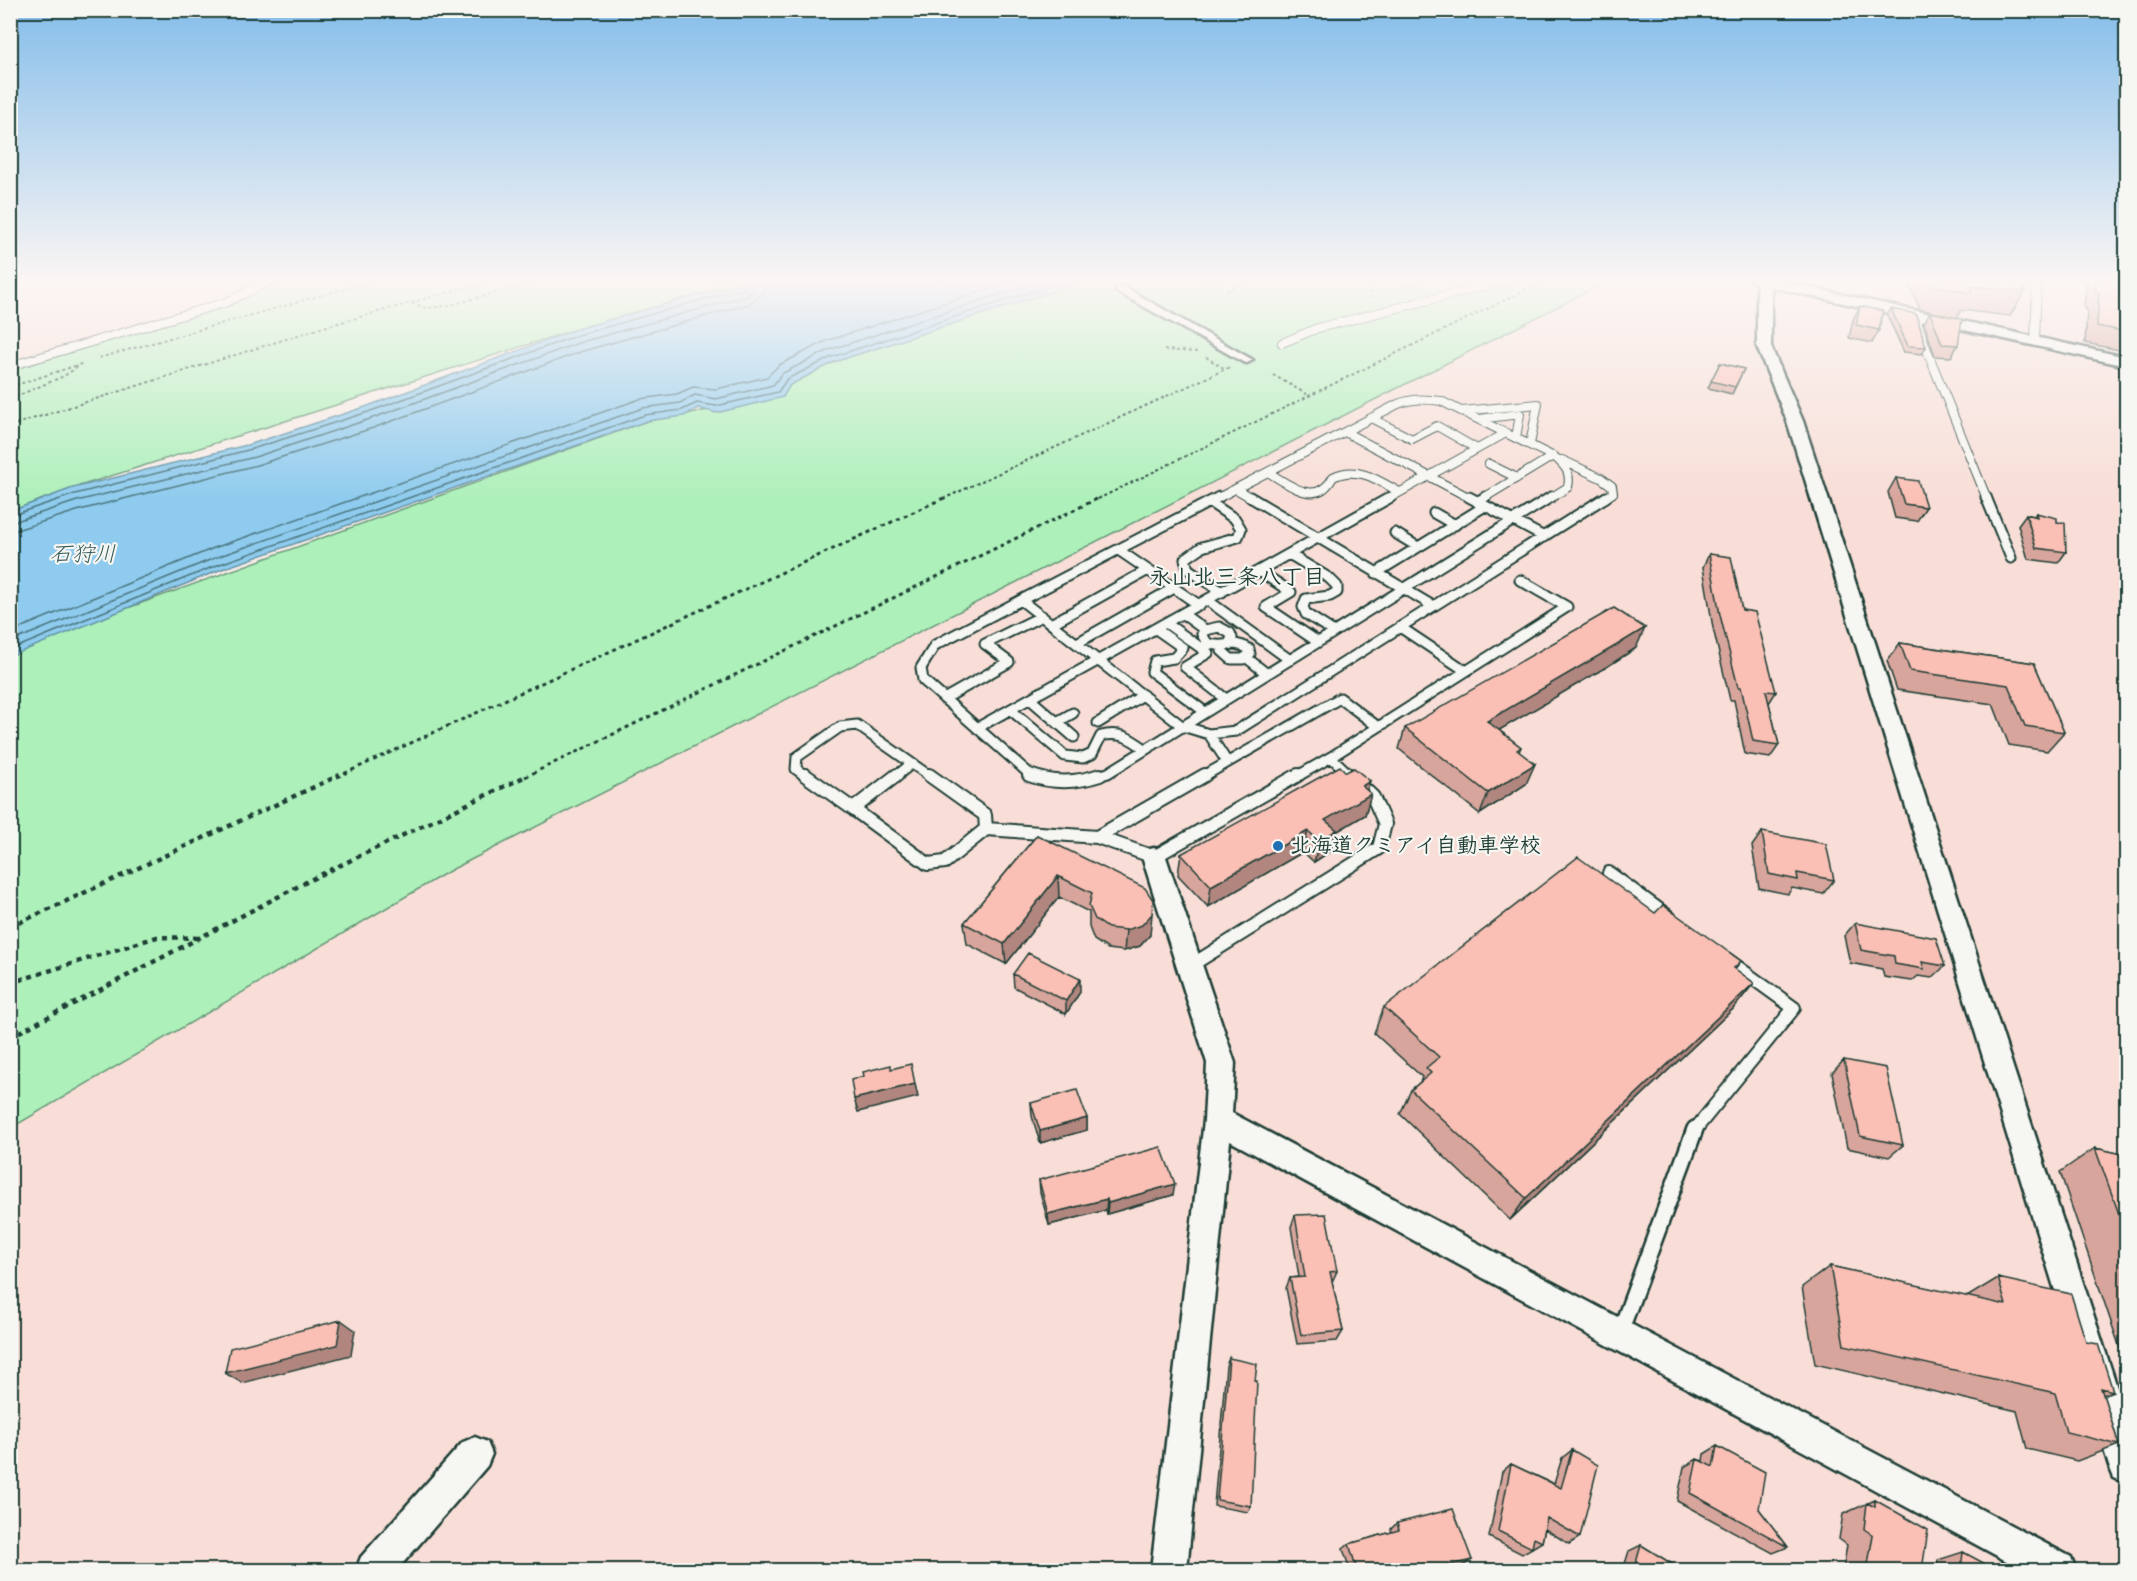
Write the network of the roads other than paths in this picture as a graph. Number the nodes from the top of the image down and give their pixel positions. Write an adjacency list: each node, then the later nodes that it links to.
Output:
1 (51, 354): 8 (lane)
2 (1236, 354): 6 (street)
3 (1767, 354): 93 (street)
4 (1928, 354): 35 (lane)
5 (2094, 354): 7 (street)
6 (1247, 360)
7 (2127, 361)
8 (10, 366)
9 (1462, 411): 10 (lane); 11 (lane); 15 (lane)
10 (1371, 418): 12 (lane); 16 (lane)
11 (1478, 419): 13 (lane); 14 (lane)
12 (1345, 432): 19 (lane); 20 (lane)
13 (1506, 433): 14 (lane); 16 (lane)
14 (1516, 438): 15 (lane)
15 (1530, 444): 17 (lane)
16 (1477, 449): 20 (lane)
17 (1554, 457): 21 (lane); 27 (lane); 30 (lane)
18 (1489, 464): 21 (lane)
19 (1268, 472): 22 (lane); 23 (lane)
20 (1428, 476): 23 (lane); 25 (lane)
21 (1517, 478): 25 (lane)
22 (1236, 489): 24 (lane); 31 (lane)
23 (1399, 492): 31 (lane)
24 (1211, 502): 33 (lane); 42 (lane)
25 (1481, 504): 27 (lane); 28 (lane)
26 (1434, 513): 28 (lane)
27 (1513, 521): 30 (lane); 41 (lane)
28 (1455, 525): 32 (lane)
29 (1395, 533): 32 (lane)
30 (1544, 537): 45 (lane)
31 (1319, 538): 34 (lane); 38 (lane)
32 (1418, 547): 38 (lane)
33 (1120, 551): 36 (lane); 43 (lane)
34 (1289, 554): 37 (lane); 53 (lane)
35 (2011, 558)
36 (1148, 570): 40 (lane); 49 (lane)
37 (1259, 571): 42 (lane); 54 (lane)
38 (1376, 573): 41 (lane)
39 (1520, 580): 60 (lane)
40 (1174, 588): 44 (lane); 55 (lane)
41 (1403, 589): 45 (lane); 53 (lane)
42 (1222, 592): 44 (lane)
43 (1022, 601): 47 (lane); 63 (lane)
44 (1203, 603): 46 (lane); 58 (lane)
45 (1433, 606): 50 (lane)
46 (1183, 614): 48 (lane); 52 (lane)
47 (1042, 616): 49 (lane); 63 (lane)
48 (1166, 623): 51 (lane); 65 (lane)
49 (1051, 624): 55 (lane)
50 (1400, 627): 60 (lane); 76 (lane)
51 (1156, 628): 59 (lane); 69 (lane)
52 (1205, 630): 56 (lane); 56 (lane)
53 (1334, 632): 54 (lane)
54 (1318, 642): 58 (lane)
55 (1077, 643): 59 (lane)
56 (1226, 644): 57 (lane); 57 (lane)
57 (1246, 658): 61 (lane)
58 (1290, 660): 61 (lane)
59 (1099, 661): 62 (lane); 64 (lane)
60 (1466, 671): 74 (lane)
61 (1267, 674): 65 (lane)
62 (1143, 695): 68 (lane); 73 (lane)
63 (944, 699): 75 (lane)
64 (1030, 699): 67 (lane); 71 (lane)
65 (1226, 699): 69 (lane)
66 (1104, 704): 68 (lane)
67 (1011, 710): 75 (lane); 78 (lane)
68 (1115, 712): 72 (lane)
69 (1205, 712): 73 (lane)
70 (1072, 713): 71 (lane)
71 (1057, 722): 77 (lane)
72 (1098, 723)
73 (1182, 726): 76 (lane); 78 (lane)
74 (1378, 727): 79 (lane); 80 (lane)
75 (977, 728): 78 (lane)
76 (1209, 734): 80 (lane)
77 (1074, 737)
78 (1144, 749)
79 (1330, 757): 85 (lane); 89 (lane)
80 (1227, 762): 84 (lane)
81 (910, 765): 82 (lane); 82 (lane); 83 (lane)
82 (853, 809): 83 (lane)
83 (986, 829): 84 (lane)
84 (1097, 837): 85 (lane)
85 (1154, 857): 89 (street)
86 (1609, 873): 87 (lane)
87 (1683, 927)
88 (1711, 947): 91 (lane)
89 (1190, 966): 90 (street)
90 (1218, 1120): 91 (street); 95 (street)
91 (1619, 1336): 96 (street)
92 (475, 1454): 94 (street)
93 (2127, 1466)
94 (374, 1570)
95 (1169, 1570)
96 (2058, 1570)

